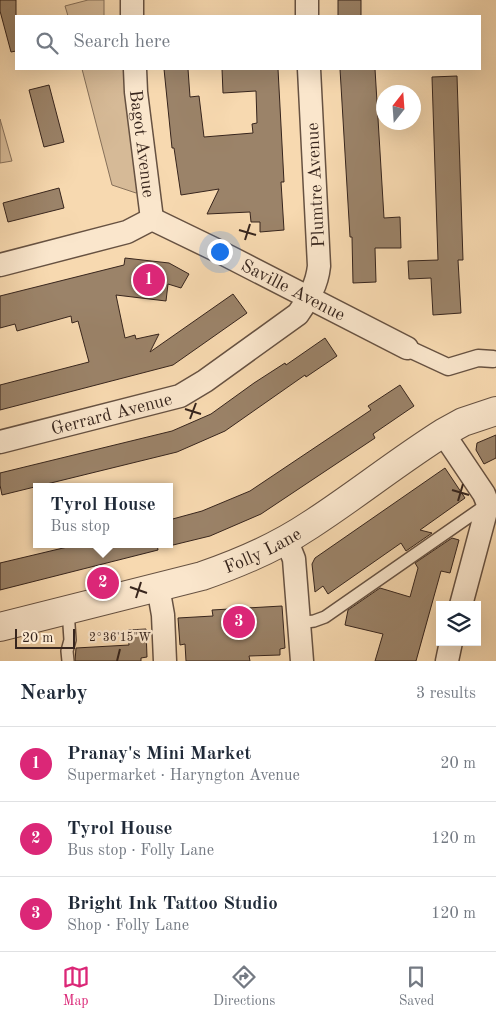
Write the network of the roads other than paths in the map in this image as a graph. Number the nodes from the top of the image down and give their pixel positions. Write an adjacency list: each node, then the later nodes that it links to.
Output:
1 (132, 0): 3 (street)
2 (307, 0): 4 (street)
3 (132, 15)
4 (308, 15)
5 (135, 70): 7 (street, Bagot Avenue)
6 (309, 70): 9 (street, Plumtre Avenue)
7 (152, 220): 8 (street); 9 (street, Saville Avenue)
8 (0, 265)
9 (309, 299): 10 (street, Saville Avenue); 14 (street, Gerrard Avenue)
10 (407, 348): 11 (street)
11 (493, 360)
12 (496, 411): 13 (street, Folly Lane)
13 (442, 433): 15 (street); 16 (street, Folly Lane)
14 (0, 442)
15 (488, 504): 18 (street); 20 (lane)
16 (286, 539): 17 (street, Folly Lane); 20 (street)
17 (158, 587): 19 (street, Folly Lane); 24 (street)
18 (462, 601)
19 (68, 610): 21 (street, Folly Lane); 23 (lane)
20 (299, 623): 25 (street)
21 (0, 627)
22 (450, 646): 26 (street)
23 (68, 661)
24 (165, 661)
25 (302, 661)
26 (446, 661)

